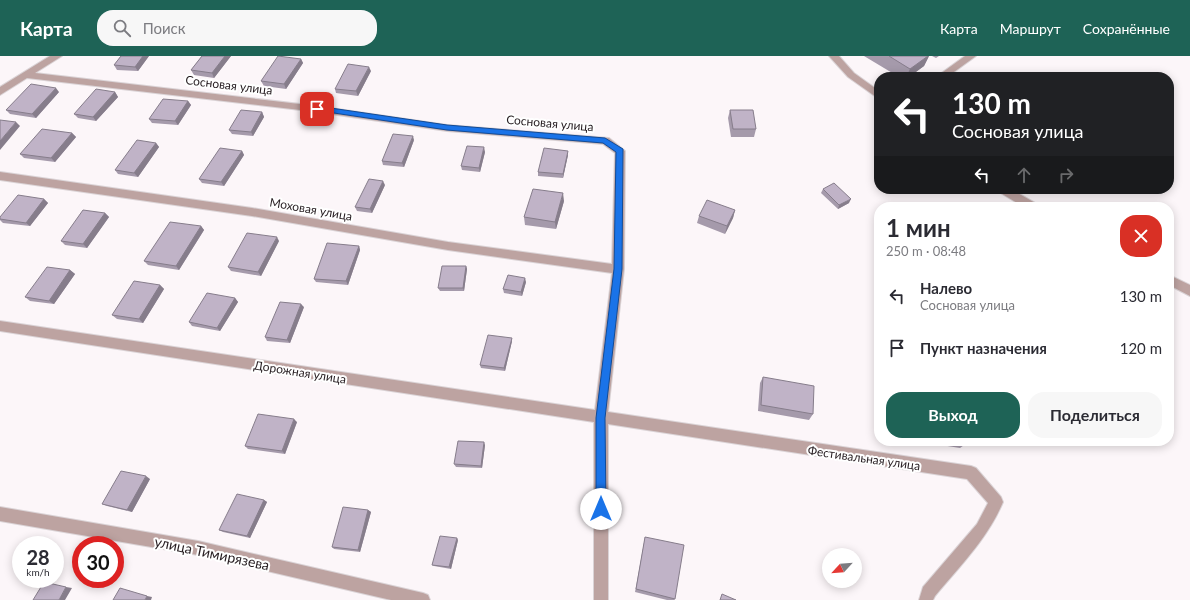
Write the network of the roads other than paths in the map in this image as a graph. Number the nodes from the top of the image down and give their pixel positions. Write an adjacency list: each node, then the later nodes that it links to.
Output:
1 (57, 56): 5 (street)
2 (834, 56): 7 (street)
3 (971, 56): 4 (street)
4 (948, 72)
5 (28, 75): 6 (street); 11 (street, Сосновая улица)
6 (0, 92)
7 (874, 92)
8 (0, 176): 11 (street, Моховая улица)
9 (1011, 194): 10 (street)
10 (1025, 202)
11 (618, 269): 15 (street, Сосновая улица)
12 (1174, 283): 13 (street)
13 (1190, 291)
14 (0, 326): 15 (street, Дорожная улица)
15 (600, 418): 18 (street, Сосновая улица); 19 (street, Фестивальная улица)
16 (0, 514): 17 (street, улица Тимирязева)
17 (423, 600)
18 (601, 600)
19 (926, 600)

